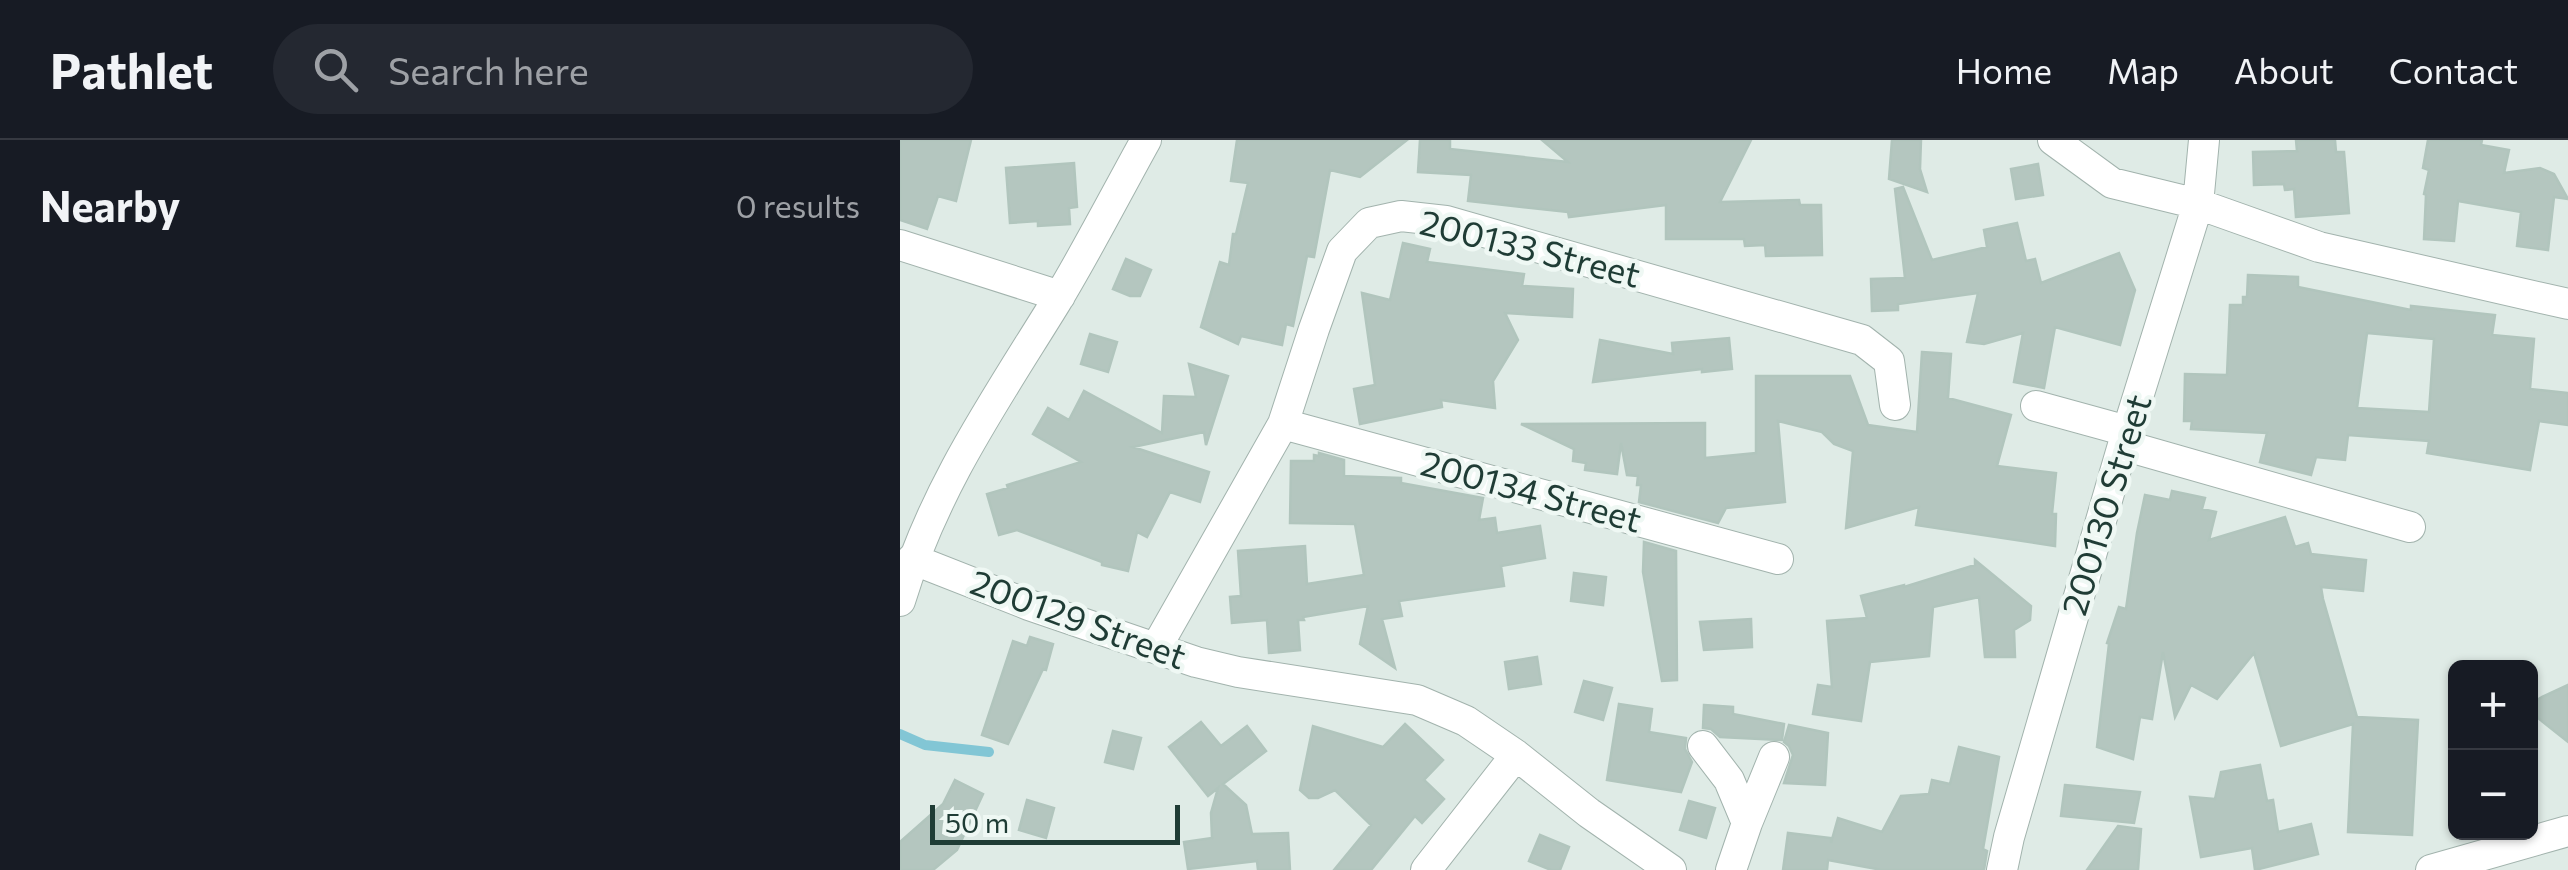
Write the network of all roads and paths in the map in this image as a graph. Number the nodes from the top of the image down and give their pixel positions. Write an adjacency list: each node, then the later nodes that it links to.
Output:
1 (1146, 140): 6 (street)
2 (2054, 140): 4 (street)
3 (2204, 140): 4 (street, 200130 Street)
4 (2198, 204): 7 (street); 11 (street, 200130 Street)
5 (900, 245): 6 (street)
6 (1060, 296): 13 (street)
7 (2568, 304)
8 (1895, 405): 10 (street, 200133 Street)
9 (2036, 406): 11 (street)
10 (1284, 424): 14 (street, 200134 Street); 16 (street, 200133 Street)
11 (2125, 438): 12 (street); 25 (street, 200130 Street)
12 (2410, 526)
13 (912, 559): 15 (street); 16 (street, 200129 Street)
14 (1778, 559)
15 (900, 601)
16 (1156, 648): 18 (street, 200129 Street)
17 (1703, 746): 20 (street)
18 (1516, 755): 22 (street); 23 (street, 200129 Street)
19 (1774, 757): 20 (street)
20 (1747, 823): 24 (street)
21 (2568, 831): 26 (street)
22 (1426, 870)
23 (1671, 870)
24 (1732, 870)
25 (2002, 870)
26 (2431, 870)

